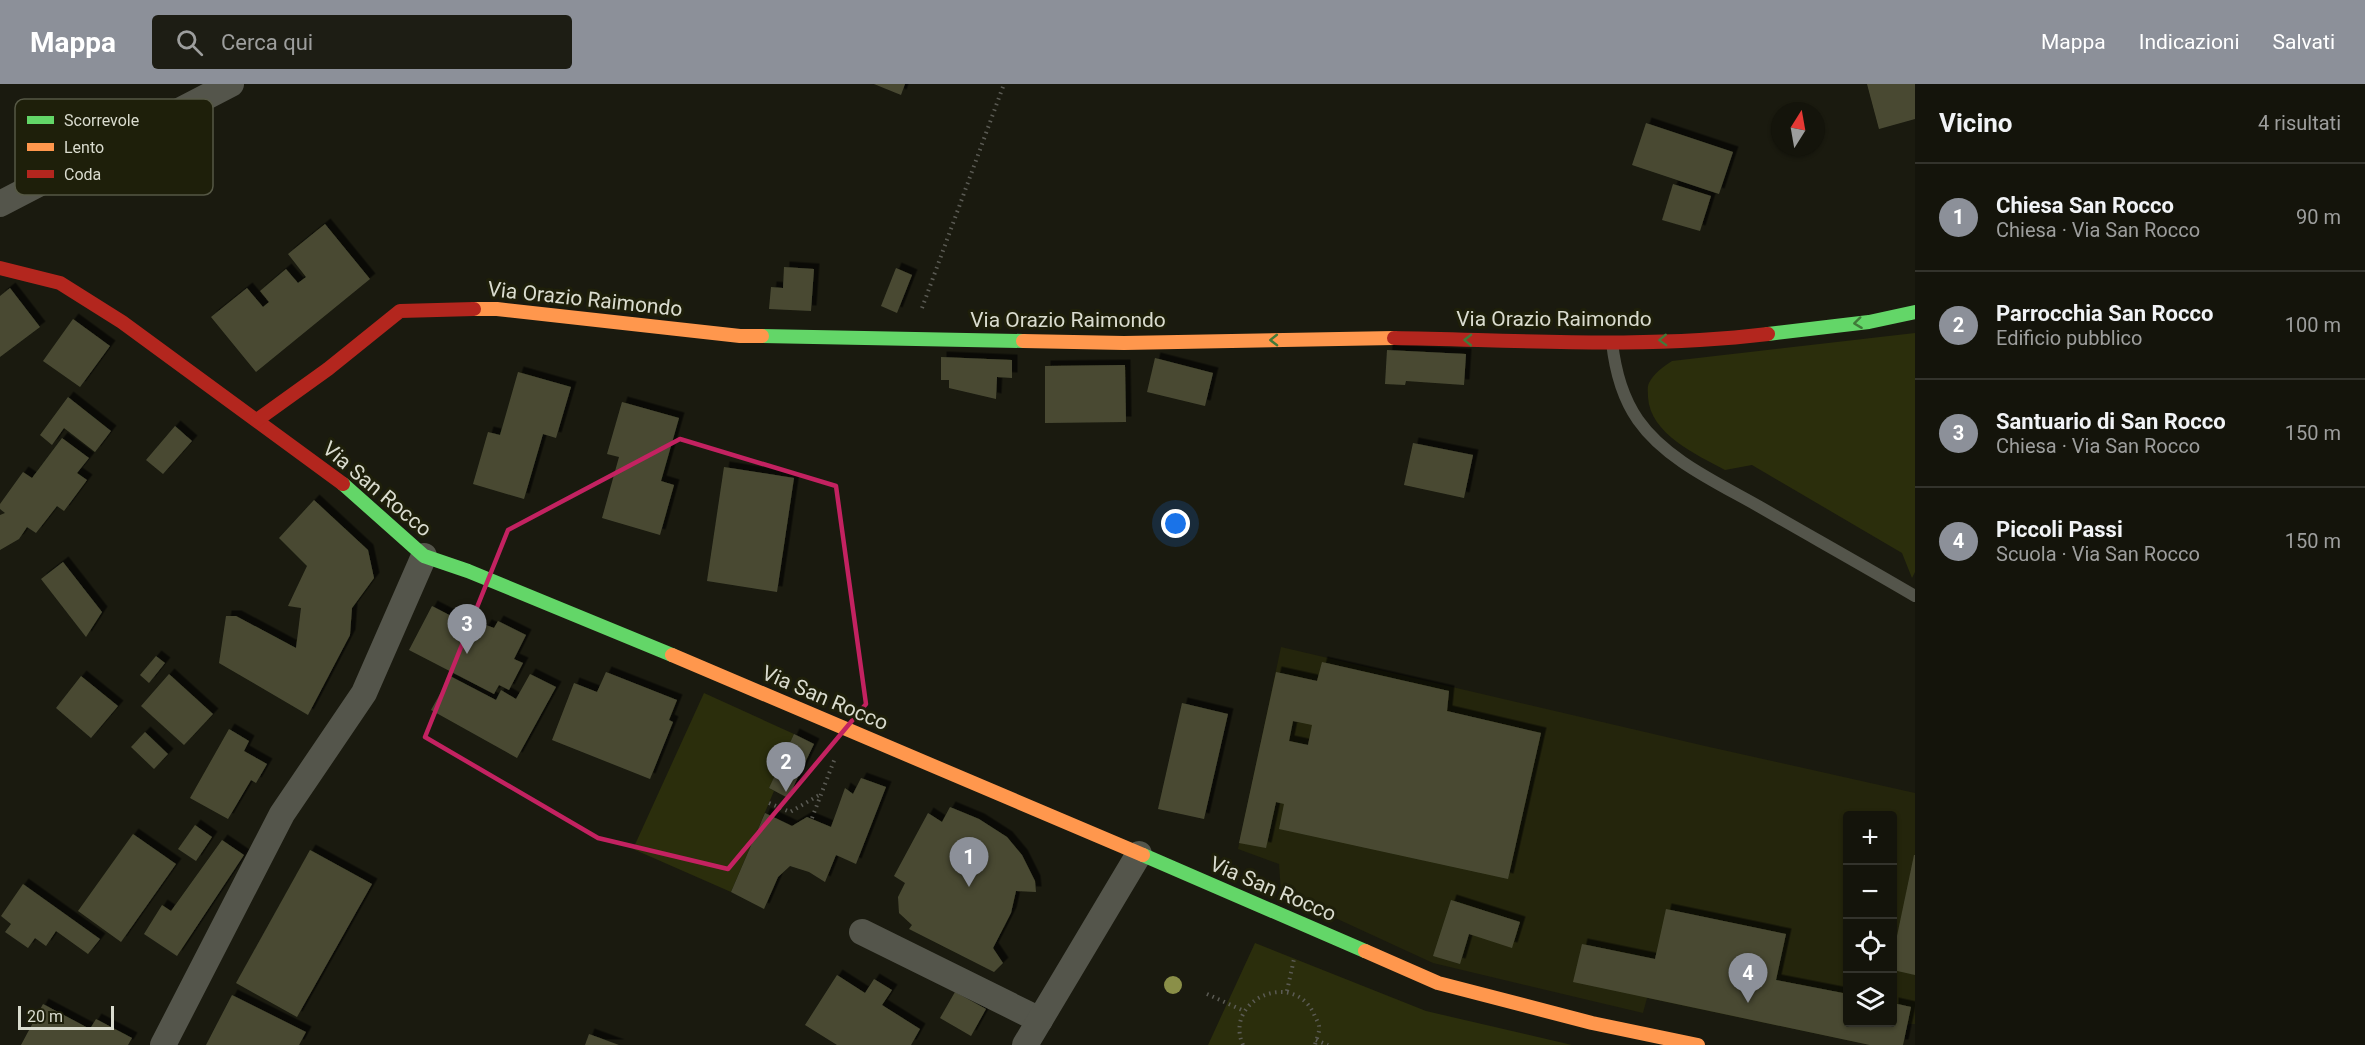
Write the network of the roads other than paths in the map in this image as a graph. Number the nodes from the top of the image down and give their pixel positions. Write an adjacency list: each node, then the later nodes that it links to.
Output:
1 (231, 84): 2 (street)
2 (202, 99)
3 (17, 195): 4 (street)
4 (0, 204)
5 (0, 268): 8 (street, Via San Rocco)
6 (1915, 312): 7 (street, Via Orazio Raimondo, one-way to 7)
7 (1612, 342): 8 (street, Via Orazio Raimondo, one-way to 8); 10 (lane)
8 (257, 420): 9 (street, Via San Rocco)
9 (423, 556): 11 (street, Via San Rocco); 14 (street)
10 (1915, 596)
11 (1139, 854): 13 (street); 16 (street, Via San Rocco)
12 (862, 932): 13 (street)
13 (1040, 1020): 15 (street)
14 (163, 1045)
15 (1025, 1045)
16 (1698, 1045)

